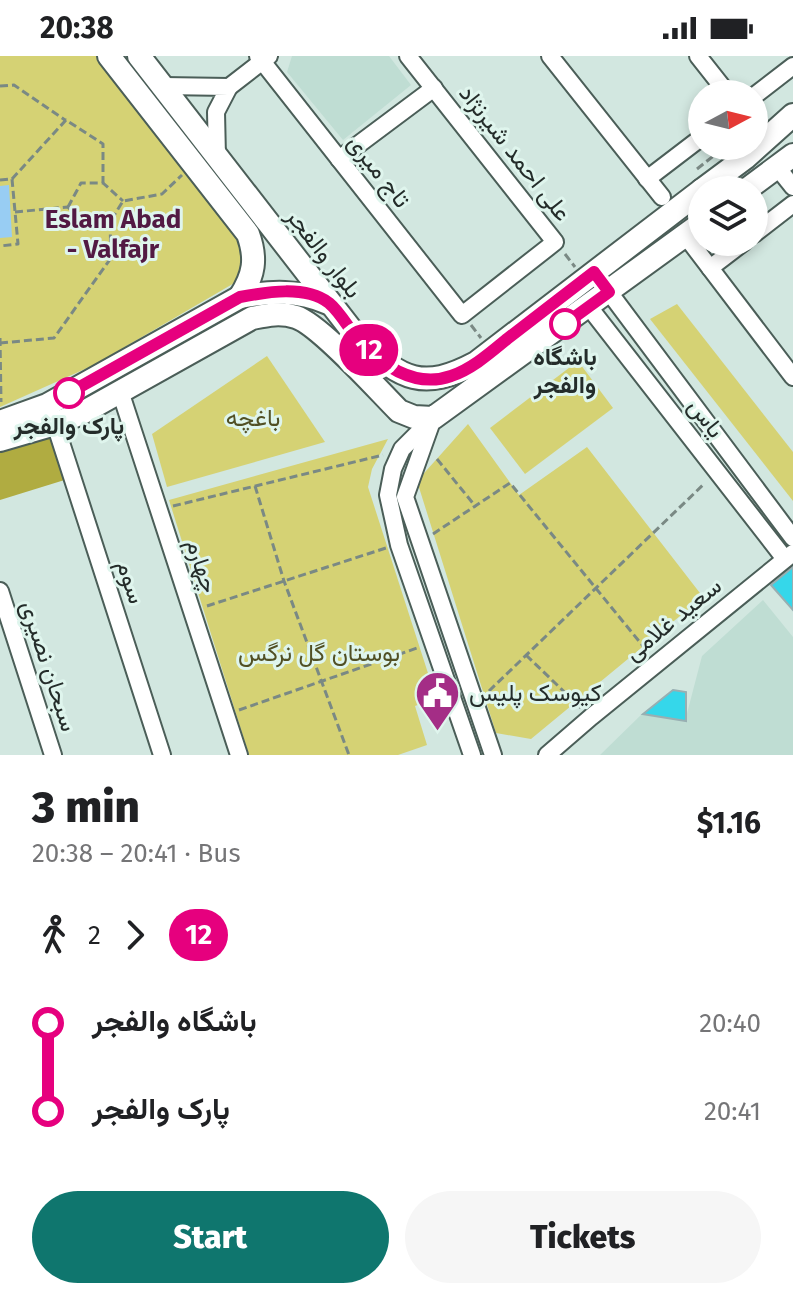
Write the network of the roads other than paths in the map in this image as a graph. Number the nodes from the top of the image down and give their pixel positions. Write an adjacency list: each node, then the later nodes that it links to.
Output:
1 (109, 56): 33 (main road, بلوار والفجر)
2 (139, 56): 10 (main road, بلوار والفجر)
3 (408, 56): 12 (street, علی احمد شیرنژاد)
4 (550, 56): 20 (street)
5 (698, 56): 8 (street)
6 (263, 58): 11 (street); 16 (street, تاج میری)
7 (793, 66): 9 (street)
8 (717, 80)
9 (768, 85)
10 (163, 86): 11 (street); 15 (main road, بلوار والفجر)
11 (229, 87): 15 (street)
12 (434, 88): 16 (street); 36 (street, علی احمد شیرنژاد)
13 (793, 115): 18 (main road, بلوار والفجر)
14 (688, 148): 20 (street)
15 (217, 157): 34 (main road, بلوار والفجر)
16 (339, 159): 36 (street, تاج میری)
17 (785, 161): 19 (main road); 21 (street)
18 (721, 176)
19 (765, 176)
20 (647, 179): 22 (street)
21 (793, 187)
22 (662, 197)
23 (688, 201): 30 (main road, بلوار والفجر)
24 (793, 204): 25 (street)
25 (768, 223)
26 (688, 233): 32 (main road)
27 (705, 256): 29 (street)
28 (726, 256): 29 (street)
29 (710, 268): 37 (street)
30 (594, 272): 31 (main road, بلوار والفجر); 32 (main road)
31 (574, 288): 34 (main road, بلوار والفجر); 35 (main road)
32 (609, 292): 35 (main road); 42 (street, یاس)
33 (240, 297): 34 (main road); 41 (main road)
34 (329, 303)
35 (589, 307): 39 (main road); 43 (street, یاس)
36 (462, 315)
37 (793, 377)
38 (120, 391): 39 (main road); 40 (main road); 47 (street, چهارم)
39 (433, 418): 48 (street); 49 (street)
40 (55, 424): 41 (main road); 46 (street, سوم)
41 (0, 428)
42 (793, 538)
43 (789, 556): 50 (street, سعید غلامی)
44 (0, 591): 45 (street, سبحان نصیری)
45 (53, 755)
46 (162, 755)
47 (239, 755)
48 (472, 755)
49 (493, 755)
50 (547, 755)

